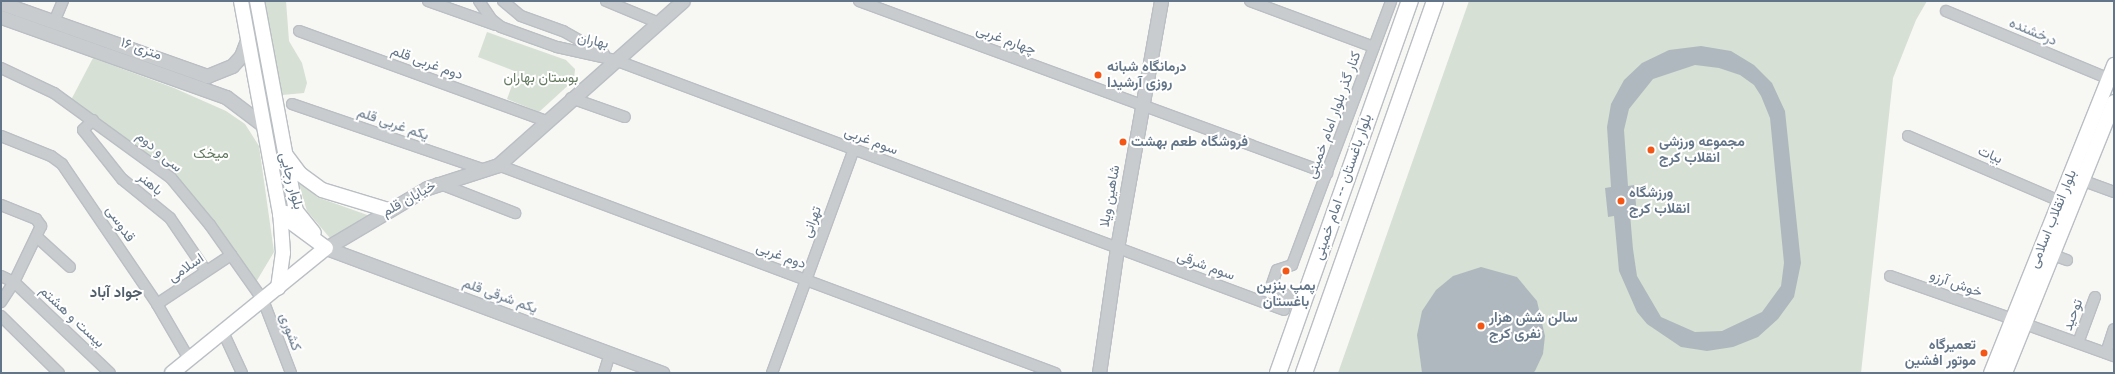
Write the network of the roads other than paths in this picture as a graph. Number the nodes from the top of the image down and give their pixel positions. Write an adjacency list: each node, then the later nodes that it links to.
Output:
1 (63, 1): 18 (street)
2 (241, 1): 23 (main road, بلوار رجایی)
3 (257, 1): 43 (main road, بلوار رجایی)
4 (428, 1): 20 (street)
5 (479, 1): 20 (street, بهاران)
6 (503, 1): 22 (street, بهاران)
7 (606, 1): 19 (street)
8 (683, 1): 19 (street, خیابان قلم)
9 (859, 1): 35 (street, چهارم غربی)
10 (1161, 1): 35 (street, شاهین ویلا)
11 (1250, 1): 25 (street)
12 (1391, 1): 25 (street, کنار گذر بلوار امام خمینی)
13 (1410, 1): 31 (main road, بلوار باغستان -- امام خمینی)
14 (1436, 1): 46 (main road, بلوار باغستان -- امام خمینی)
15 (1, 3): 18 (street, ۱۶ متری)
16 (1946, 11): 29 (street, درخشنده)
17 (1, 17): 39 (street, ۱۶ متری)
18 (54, 22): 23 (street, ۱۶ متری)
19 (659, 23): 26 (street, خیابان قلم)
20 (501, 27): 24 (street, بهاران)
21 (298, 31): 38 (street, دوم غربی قلم)
22 (563, 32): 24 (street); 26 (street, بهاران)
23 (248, 38): 39 (main road, بلوار رجایی)
24 (557, 47): 26 (street, بهاران)
25 (1374, 47): 30 (street, کنار گذر بلوار امام خمینی)
26 (615, 60): 32 (street, خیابان قلم); 42 (street, سوم غربی)
27 (2114, 65): 29 (main road, بلوار انقلاب اسلامی)
28 (1, 68): 37 (street, سی و دوم)
29 (2109, 78): 54 (main road, بلوار انقلاب اسلامی)
30 (1362, 79): 31 (street); 48 (street, کنار گذر بلوار امام خمینی)
31 (1379, 85): 44 (main road, بلوار باغستان -- امام خمینی)
32 (571, 98): 36 (street); 38 (street, خیابان قلم)
33 (2114, 102): 49 (main road, بلوار انقلاب اسلامی)
34 (292, 104): 47 (street, یکم غربی قلم)
35 (1142, 105): 48 (street, چهارم غربی); 62 (street, شاهین ویلا)
36 (625, 117)
37 (93, 120): 63 (street, سی و دوم); 67 (street, باهنر)
38 (546, 121): 45 (street, خیابان قلم)
39 (263, 125): 59 (main road, بلوار رجایی)
40 (1, 136): 76 (street, قدوسی)
41 (1908, 136): 54 (street, بیات)
42 (854, 149): 62 (street, سوم غربی); 70 (street, تهرانی)
43 (282, 150): 56 (main road); 57 (main road, بلوار رجایی)
44 (1354, 157): 46 (main road); 51 (main road, بلوار باغستان -- امام خمینی)
45 (498, 165): 47 (street, خیابان قلم); 70 (street, دوم غربی)
46 (1377, 166): 53 (main road, بلوار باغستان -- امام خمینی)
47 (485, 170): 50 (street, خیابان قلم)
48 (1327, 174): 77 (street, کنار گذر بلوار امام خمینی)
49 (2084, 181): 52 (street); 64 (main road, بلوار انقلاب اسلامی)
50 (438, 183): 56 (street, خیابان قلم); 58 (street)
51 (1342, 191): 53 (main road); 77 (main road, بلوار باغستان -- امام خمینی)
52 (2114, 192)
53 (1366, 199): 97 (main road, بلوار باغستان -- امام خمینی)
54 (2060, 201): 79 (main road, بلوار انقلاب اسلامی)
55 (1, 205): 60 (street)
56 (388, 210): 61 (street, خیابان قلم)
57 (296, 211): 59 (main road); 61 (main road, بلوار رجایی)
58 (516, 213)
59 (280, 214): 61 (main road, بلوار رجایی); 72 (main road)
60 (39, 234): 66 (street); 71 (street)
61 (326, 248): 72 (main road, خیابان قلم); 83 (street, یکم شرقی قلم)
62 (1117, 248): 77 (street, سوم شرقی); 95 (street, شاهین ویلا)
63 (231, 255): 67 (street, اسلامی); 74 (street, سی و دوم)
64 (2053, 255): 65 (street); 79 (main road, بلوار انقلاب اسلامی)
65 (2067, 260)
66 (70, 267)
67 (206, 271): 76 (street, اسلامی)
68 (1, 276): 71 (street, بیست و هشتم)
69 (1890, 276): 79 (street, خوش آرزو)
70 (806, 280): 93 (street, تهرانی); 94 (street, دوم غربی)
71 (14, 282): 75 (street); 87 (street, بیست و هشتم)
72 (278, 288): 74 (main road, خیابان قلم)
73 (2095, 297): 82 (street, توحید)
74 (263, 300): 81 (main road, خیابان قلم); 90 (street, کشوری)
75 (1, 302)
76 (157, 304): 85 (street, قدوسی)
77 (1292, 312): 96 (main road, بلوار باغستان -- امام خمینی)
78 (1, 316): 86 (street)
79 (2019, 322): 82 (street, خوش آرزو); 98 (main road, بلوار انقلاب اسلامی); 99 (main road, بلوار انقلاب اسلامی)
80 (2114, 329): 84 (street)
81 (223, 332): 85 (main road, خیابان قلم); 89 (street)
82 (2078, 343): 84 (street, خوش آرزو)
83 (610, 353): 91 (street); 92 (street, یکم شرقی قلم)
84 (2110, 354)
85 (189, 359): 88 (main road, خیابان قلم)
86 (59, 373)
87 (110, 373)
88 (172, 373)
89 (242, 373)
90 (291, 373)
91 (604, 373)
92 (663, 373)
93 (772, 373)
94 (1055, 373)
95 (1099, 373)
96 (1278, 373)
97 (1304, 373)
98 (1991, 373)
99 (2005, 373)

